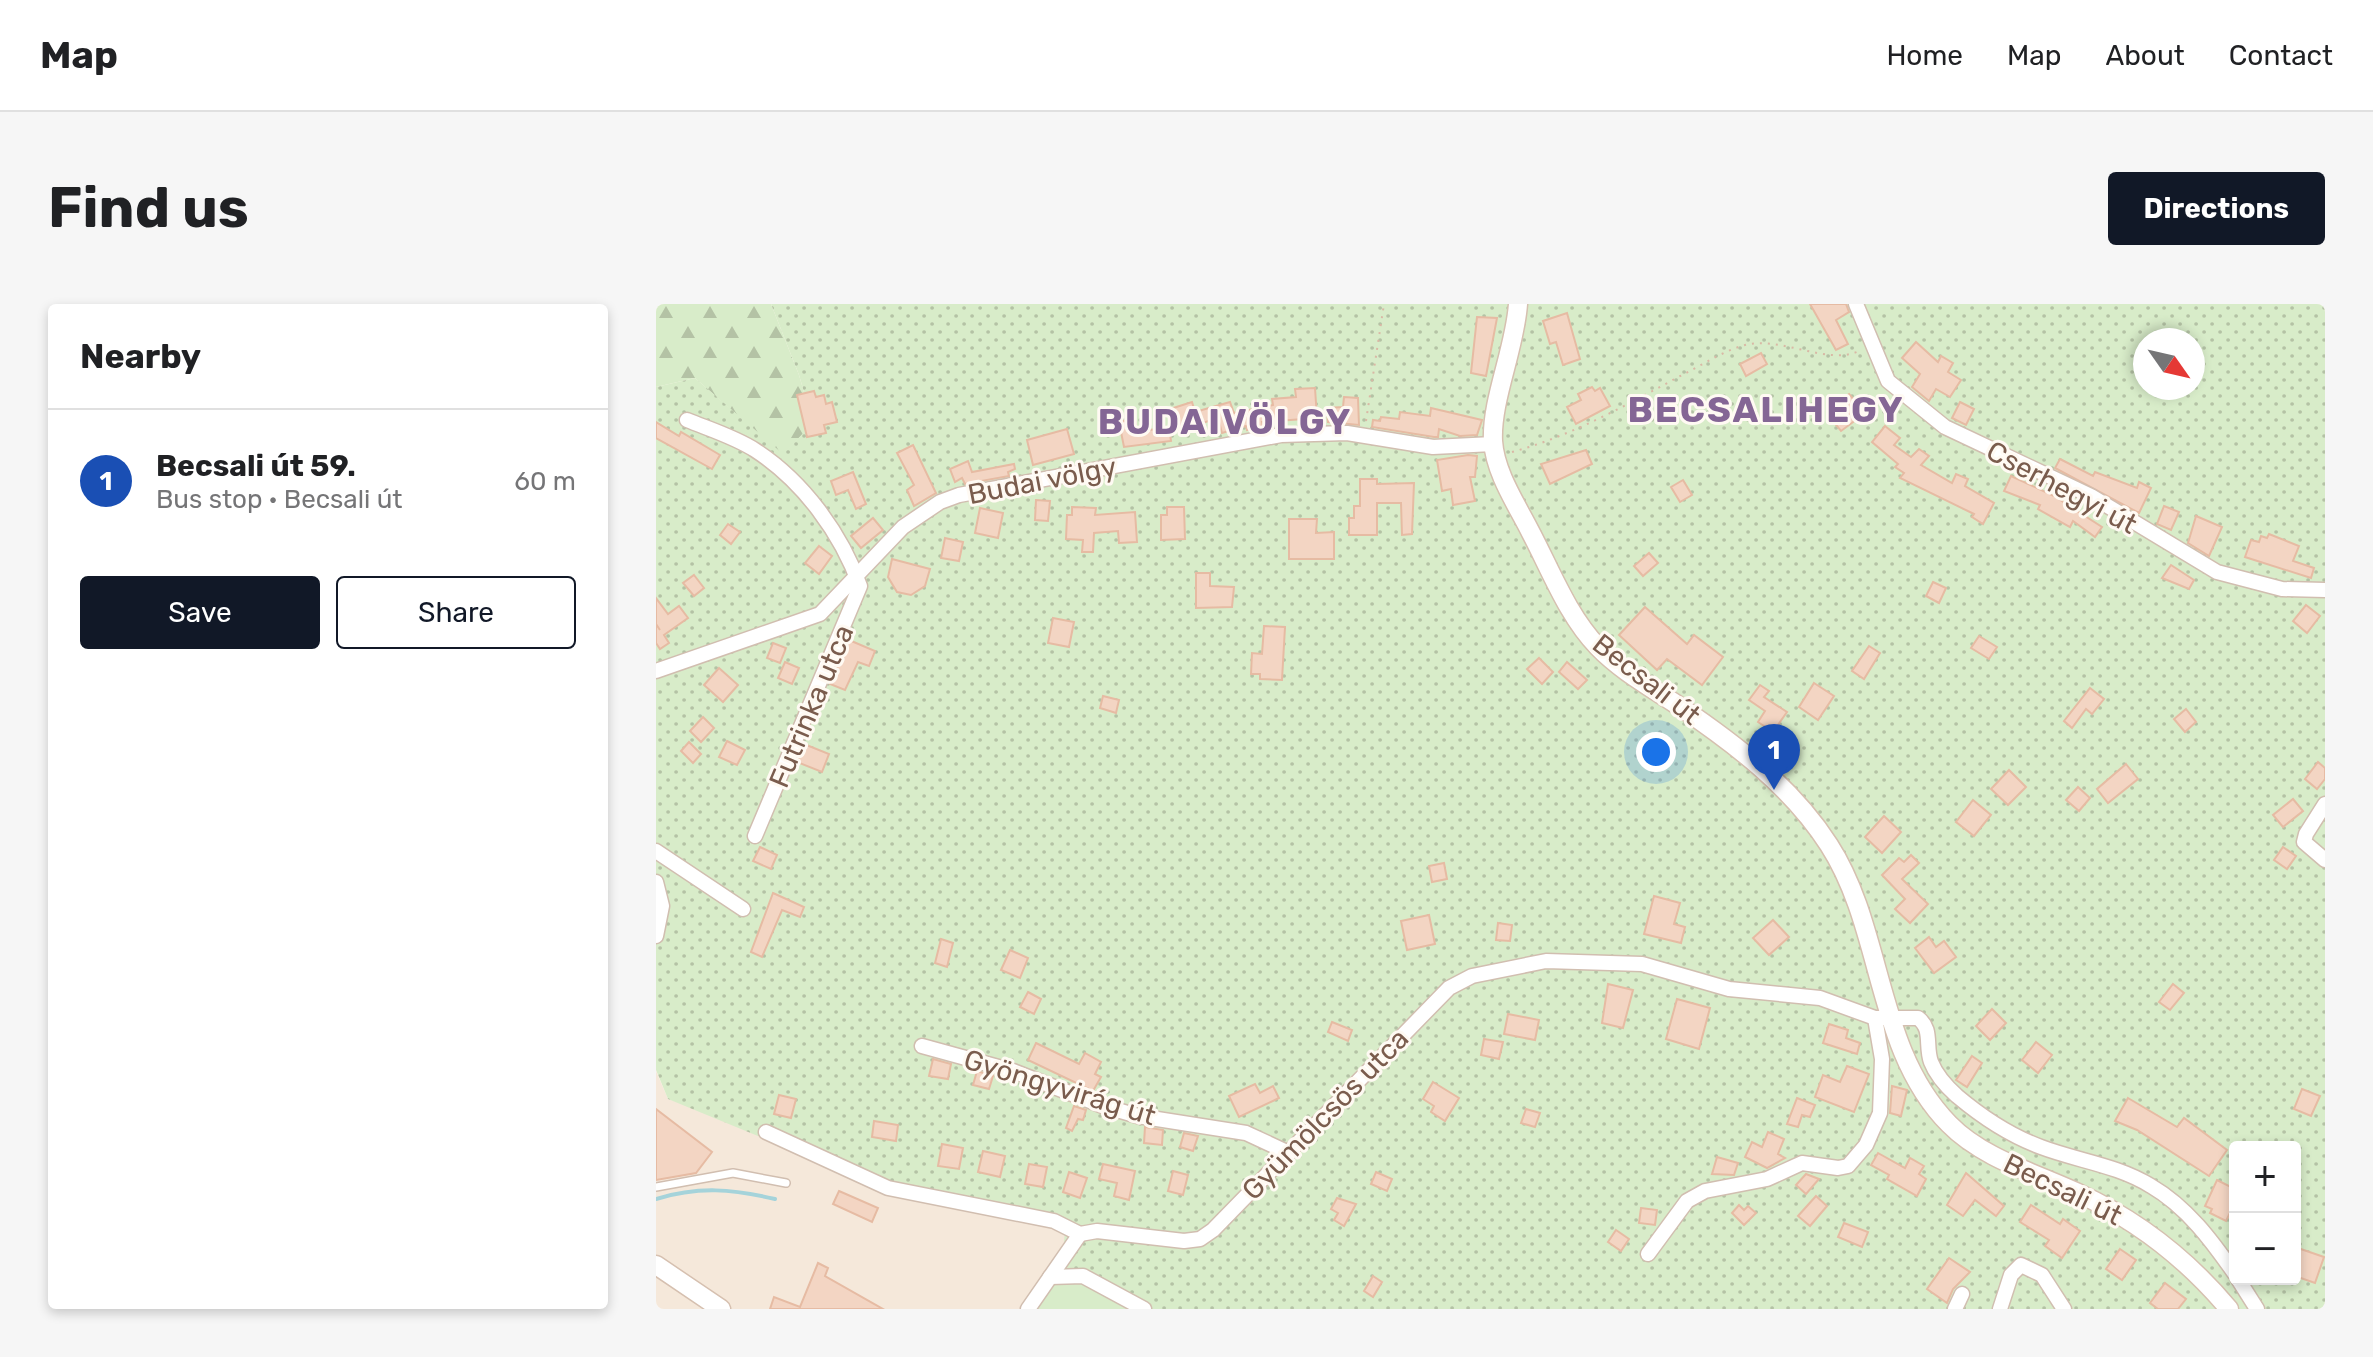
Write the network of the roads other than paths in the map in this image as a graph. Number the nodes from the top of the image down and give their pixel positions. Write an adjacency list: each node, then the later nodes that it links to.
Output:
1 (1518, 304): 4 (main road)
2 (1856, 304): 6 (street, Cserhegyi út)
3 (687, 420): 5 (street)
4 (1494, 450): 5 (street, Budai völgy); 15 (main road, Becsali út)
5 (856, 574): 7 (street, Budai völgy); 9 (street, Futrinka utca)
6 (2325, 590)
7 (656, 671)
8 (2325, 804): 11 (street)
9 (755, 836)
10 (656, 851): 13 (street)
11 (2325, 860)
12 (656, 882): 14 (street)
13 (743, 909)
14 (656, 936)
15 (1883, 1017): 18 (street, Gyümölcsös utca); 22 (street); 24 (street, Becsali út); 34 (main road, Becsali út)
16 (922, 1046): 18 (street, Gyöngyvirág út)
17 (766, 1132): 21 (street, Gyümölcsös utca)
18 (1289, 1153): 21 (street, Gyümölcsös utca)
19 (786, 1183): 20 (lane)
20 (656, 1187)
21 (1080, 1234): 25 (street)
22 (1648, 1254)
23 (656, 1265): 28 (main road)
24 (2229, 1266)
25 (1050, 1277): 29 (street); 30 (street)
26 (2242, 1285): 35 (street, Becsali út)
27 (1962, 1294): 31 (street)
28 (717, 1308)
29 (1028, 1309)
30 (1144, 1309)
31 (1955, 1309)
32 (2000, 1309): 33 (street)
33 (2064, 1309)
34 (2229, 1309)
35 (2257, 1309)

